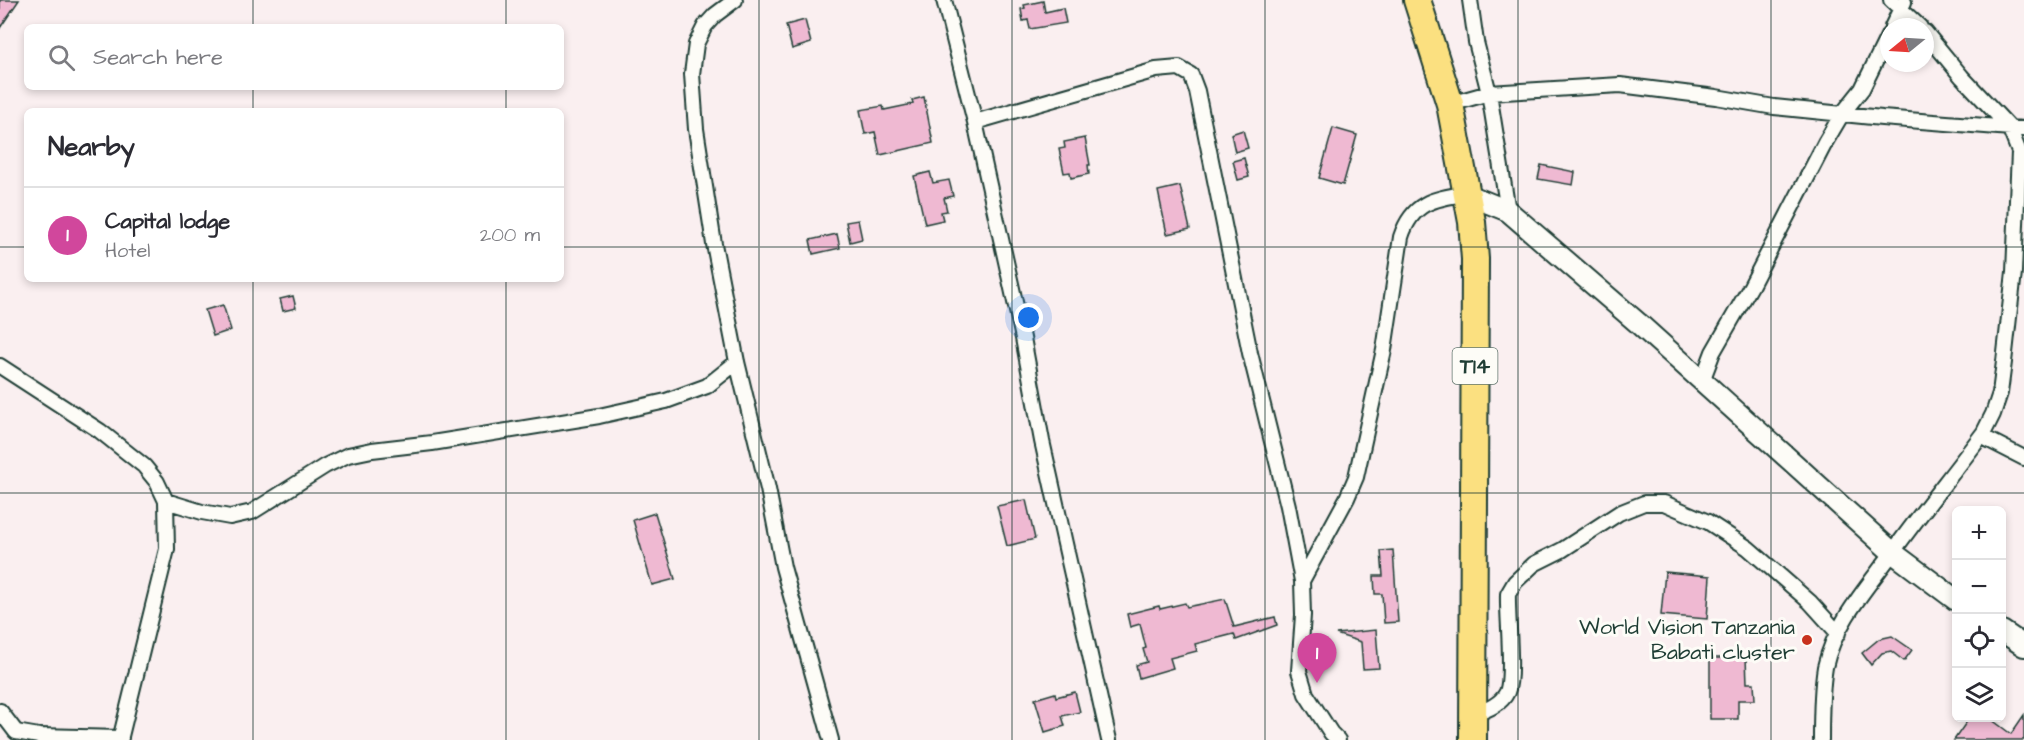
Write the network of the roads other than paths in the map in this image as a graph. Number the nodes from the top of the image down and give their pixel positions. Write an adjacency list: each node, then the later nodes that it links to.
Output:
1 (735, 0): 19 (street)
2 (944, 0): 13 (street)
3 (1417, 0): 11 (highway, T14)
4 (1470, 0): 10 (street)
5 (1899, 2): 6 (street); 7 (street)
6 (1895, 18)
7 (1912, 18)
8 (1934, 43): 14 (street)
9 (1880, 52): 12 (street)
10 (1489, 93): 11 (street); 12 (street); 17 (street)
11 (1450, 104): 16 (highway, T14)
12 (1842, 114): 14 (street); 21 (street)
13 (975, 122): 26 (street); 35 (street)
14 (2009, 127): 15 (street); 18 (street)
15 (2024, 129)
16 (1466, 194): 17 (street); 26 (street); 32 (highway, T14)
17 (1508, 211): 21 (street)
18 (2019, 272): 22 (street)
19 (737, 362): 24 (street); 34 (street)
20 (0, 366): 24 (street)
21 (1702, 381): 25 (street)
22 (1981, 436): 23 (street); 25 (street)
23 (2024, 458)
24 (166, 501): 33 (street)
25 (1892, 552): 27 (street); 28 (street)
26 (1302, 581): 36 (street)
27 (1952, 597)
28 (1838, 633): 32 (street); 37 (street)
29 (2006, 634): 30 (street)
30 (2024, 646)
31 (0, 711): 33 (street)
32 (1473, 728)
33 (120, 739)
34 (831, 740)
35 (1109, 740)
36 (1338, 740)
37 (1821, 740)

